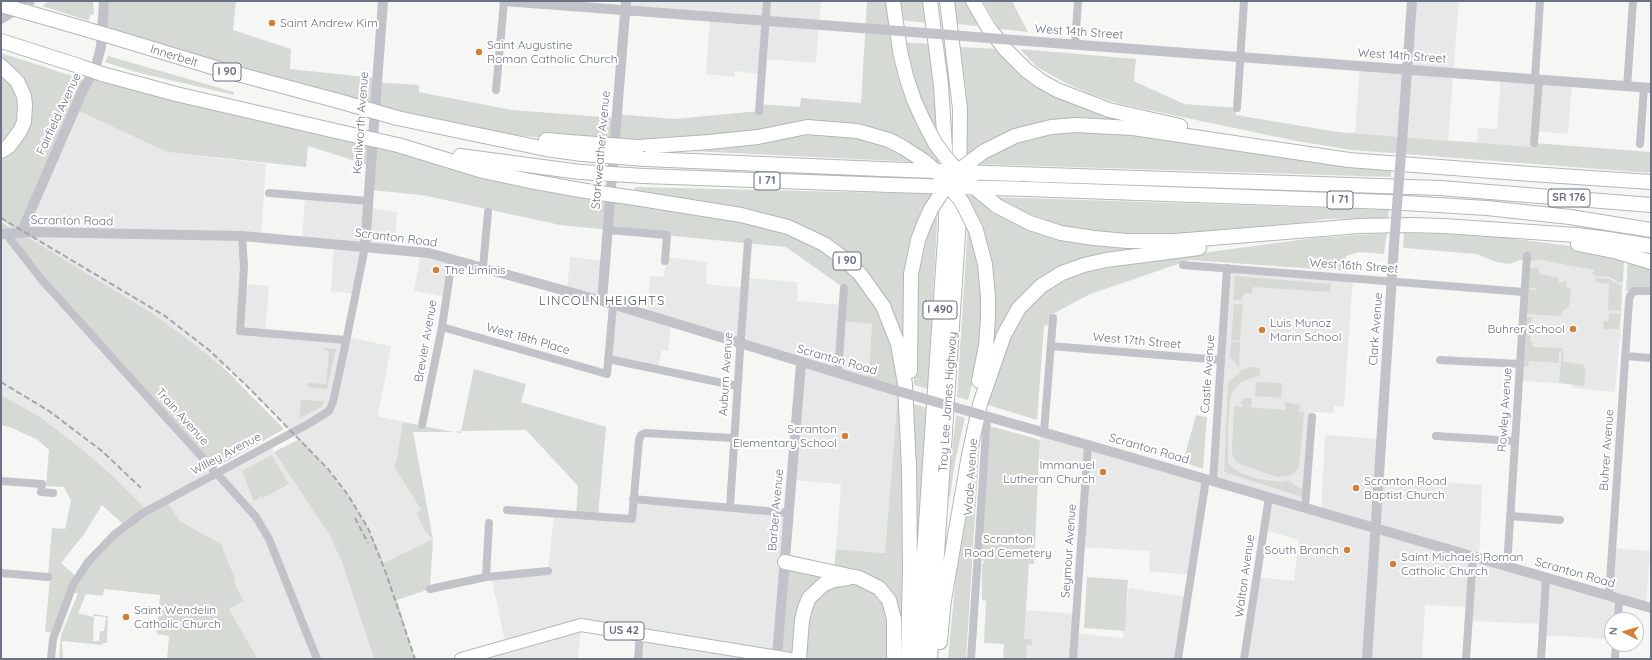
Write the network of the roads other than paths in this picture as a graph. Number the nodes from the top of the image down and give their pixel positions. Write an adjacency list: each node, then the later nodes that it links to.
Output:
1 (383, 1): 41 (street, Kenilworth Avenue)
2 (504, 1): 15 (street, West 14th Street); 27 (street)
3 (768, 1): 18 (street)
4 (894, 1): 49 (highway, bridge)
5 (930, 1): 131 (highway, Troy Lee James Highway / I 490)
6 (948, 1): 132 (highway, Troy Lee James Highway / I 490)
7 (973, 1): 33 (highway)
8 (1078, 1): 20 (street)
9 (1244, 1): 21 (street)
10 (1412, 1): 23 (street, Clark Avenue)
11 (1540, 1): 24 (street)
12 (1633, 1): 25 (street)
13 (103, 2): 48 (street, Fairfield Avenue)
14 (1, 5): 16 (highway, Innerbelt / I 90, bridge)
15 (626, 6): 18 (street, West 14th Street); 45 (street, Starkweather Avenue)
16 (28, 7): 17 (street); 35 (highway, Innerbelt / I 90, bridge)
17 (1, 19)
18 (766, 20): 20 (street, West 14th Street, bridge); 29 (street)
19 (1, 41): 32 (highway, bridge)
20 (1075, 45): 21 (street, West 14th Street)
21 (1240, 57): 23 (street, West 14th Street); 28 (street)
22 (1, 66): 34 (highway)
23 (1408, 69): 24 (street, West 14th Street); 62 (street, Clark Avenue, bridge)
24 (1537, 79): 25 (street, West 14th Street); 30 (street)
25 (1627, 87): 26 (street, West 14th Street)
26 (1648, 88): 31 (street)
27 (496, 90)
28 (1237, 108)
29 (759, 111)
30 (1534, 143)
31 (1640, 144)
32 (398, 145): 46 (highway, I 71, bridge); 90 (highway, I 90, bridge)
33 (1280, 150): 36 (highway); 90 (highway, bridge)
34 (1, 151)
35 (641, 153): 39 (highway, I 71, bridge); 117 (highway, I 90, bridge)
36 (1531, 174): 37 (highway); 38 (highway)
37 (1651, 182)
38 (1651, 189)
39 (1486, 191): 42 (highway, SR 176); 44 (highway, I 71)
40 (268, 193): 41 (street)
41 (369, 201): 54 (street, Kenilworth Avenue)
42 (1651, 205)
43 (488, 212): 60 (street)
44 (1651, 214)
45 (608, 230): 57 (street); 66 (street, Starkweather Avenue)
46 (1651, 230)
47 (1519, 232): 49 (highway); 53 (highway); 58 (highway)
48 (21, 233): 50 (street, Scranton Road); 51 (street, Scranton Road)
49 (1291, 233): 117 (highway)
50 (3, 234): 91 (street, Train Avenue)
51 (242, 236): 54 (street, Scranton Road); 70 (street)
52 (748, 242): 71 (street, Auburn Avenue)
53 (1651, 246)
54 (365, 247): 56 (street, Scranton Road); 70 (street, Willey Avenue)
55 (1527, 256): 65 (street, Rowley Avenue)
56 (452, 260): 60 (street, Scranton Road); 69 (street, Brevier Avenue)
57 (665, 261)
58 (1651, 262)
59 (1183, 265): 61 (street, West 16th Street)
60 (483, 268): 66 (street, Scranton Road)
61 (1226, 268): 62 (street, West 16th Street); 76 (street, Castle Avenue)
62 (1393, 281): 65 (street, West 16th Street); 104 (street, Clark Avenue)
63 (844, 288): 80 (street)
64 (1651, 291): 73 (street, Buhrer Avenue)
65 (1524, 292): 79 (street, Rowley Avenue)
66 (602, 301): 67 (street, Scranton Road)
67 (613, 305): 71 (street, Scranton Road); 75 (street)
68 (1053, 318): 72 (street)
69 (442, 327): 75 (street, West 18th Place); 84 (street, Brevier Avenue)
70 (346, 340): 91 (street, Willey Avenue)
71 (740, 344): 78 (street, Scranton Road); 81 (street, Auburn Avenue)
72 (1051, 346): 76 (street, West 17th Street); 85 (street)
73 (1626, 356): 74 (street); 115 (street, Buhrer Avenue)
74 (1651, 358)
75 (608, 359): 81 (street)
76 (1220, 360): 92 (street, Castle Avenue)
77 (1440, 360): 79 (street)
78 (801, 363): 80 (street, Scranton Road); 100 (street, Barber Avenue)
79 (1520, 364): 88 (street, Rowley Avenue)
80 (838, 373): 82 (street, Scranton Road, bridge)
81 (737, 386): 87 (street, Auburn Avenue)
82 (984, 416): 85 (street, Scranton Road); 134 (street, Wade Avenue)
83 (1312, 417): 98 (street)
84 (422, 425)
85 (1044, 432): 89 (street, Scranton Road)
86 (1436, 436): 88 (street)
87 (734, 438): 96 (street); 97 (street, Auburn Avenue)
88 (1515, 441): 101 (street, Rowley Avenue)
89 (1088, 445): 92 (street, Scranton Road); 135 (street, Seymour Avenue)
90 (909, 469): 130 (highway, I 90)
91 (216, 473): 123 (street, Willey Avenue); 124 (street, Train Avenue)
92 (1210, 480): 95 (street, Scranton Road); 136 (street, Castle Avenue)
93 (1, 481): 94 (street)
94 (53, 493)
95 (1269, 497): 98 (street, Scranton Road); 137 (street, Walton Avenue)
96 (633, 499): 97 (street); 99 (street)
97 (730, 507): 100 (street)
98 (1305, 508): 104 (street, Scranton Road)
99 (507, 510)
100 (789, 512): 106 (street, Barber Avenue)
101 (1510, 516): 102 (street); 107 (street, Rowley Avenue)
102 (1560, 520)
103 (489, 523): 111 (street)
104 (1375, 529): 105 (street, Scranton Road); 138 (street, Clark Avenue)
105 (1473, 556): 107 (street, Scranton Road); 139 (street)
106 (785, 562): 112 (highway); 122 (street, Barber Avenue)
107 (1507, 567): 113 (street, Scranton Road)
108 (548, 571): 111 (street)
109 (1, 573): 110 (street)
110 (48, 577)
111 (486, 577): 114 (street)
112 (859, 578): 128 (highway); 129 (highway)
113 (1546, 578): 115 (street, Scranton Road); 140 (street)
114 (430, 589)
115 (1609, 596): 116 (street, Scranton Road)
116 (1619, 600): 118 (street, Scranton Road); 119 (street)
117 (944, 606): 133 (highway, I 90)
118 (1651, 608)
119 (1618, 612)
120 (640, 634): 121 (main road, US 42); 122 (main road, US 42); 126 (street)
121 (492, 654): 125 (main road, US 42)
122 (777, 658): 127 (main road, US 42)
123 (51, 659)
124 (317, 659)
125 (461, 659)
126 (638, 659)
127 (790, 659)
128 (799, 659)
129 (894, 659)
130 (908, 659)
131 (917, 659)
132 (930, 659)
133 (939, 659)
134 (971, 659)
135 (1073, 659)
136 (1178, 659)
137 (1244, 659)
138 (1367, 659)
139 (1466, 659)
140 (1541, 659)

